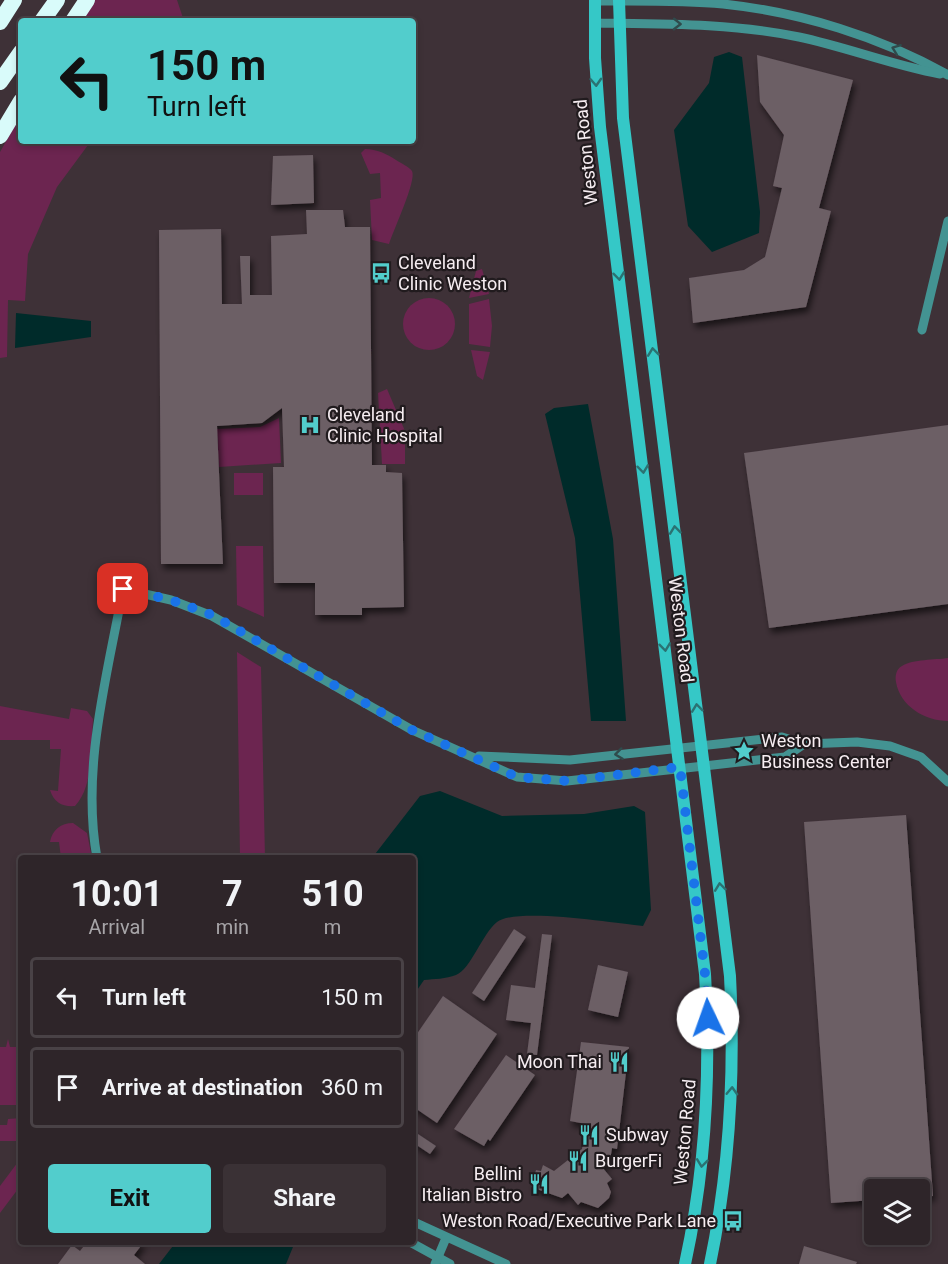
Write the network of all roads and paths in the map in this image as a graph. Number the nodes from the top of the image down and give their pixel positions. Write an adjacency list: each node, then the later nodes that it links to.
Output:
1 (14, 0): 8 (highway)
2 (57, 0): 6 (highway)
3 (87, 0): 7 (highway)
4 (595, 0): 5 (street); 9 (main road, Weston Road)
5 (618, 0): 10 (main road, Weston Road); 12 (street, one-way to 5)
6 (44, 18)
7 (75, 18)
8 (0, 22)
9 (594, 23): 10 (street); 20 (main road, Weston Road, one-way to 20)
10 (618, 24): 12 (street, one-way to 12); 19 (main road, Weston Road, one-way to 10)
11 (18, 56): 13 (highway)
12 (948, 76)
13 (0, 82)
14 (18, 106): 15 (highway)
15 (0, 136)
16 (948, 221): 17 (street)
17 (922, 330)
18 (804, 744): 19 (street); 22 (street); 24 (street)
19 (702, 746): 20 (street); 22 (main road, Weston Road)
20 (678, 747): 21 (street, one-way to 21); 23 (main road, Weston Road)
21 (475, 756): 23 (street); 25 (street)
22 (704, 766): 23 (street); 33 (main road, Weston Road, one-way to 22)
23 (680, 767): 32 (main road, Weston Road, one-way to 32)
24 (948, 782)
25 (97, 855)
26 (416, 1223): 27 (street)
27 (446, 1238): 29 (street); 31 (street)
28 (414, 1245): 29 (street)
29 (436, 1261): 30 (street)
30 (450, 1264)
31 (506, 1264)
32 (685, 1264)
33 (710, 1264)

